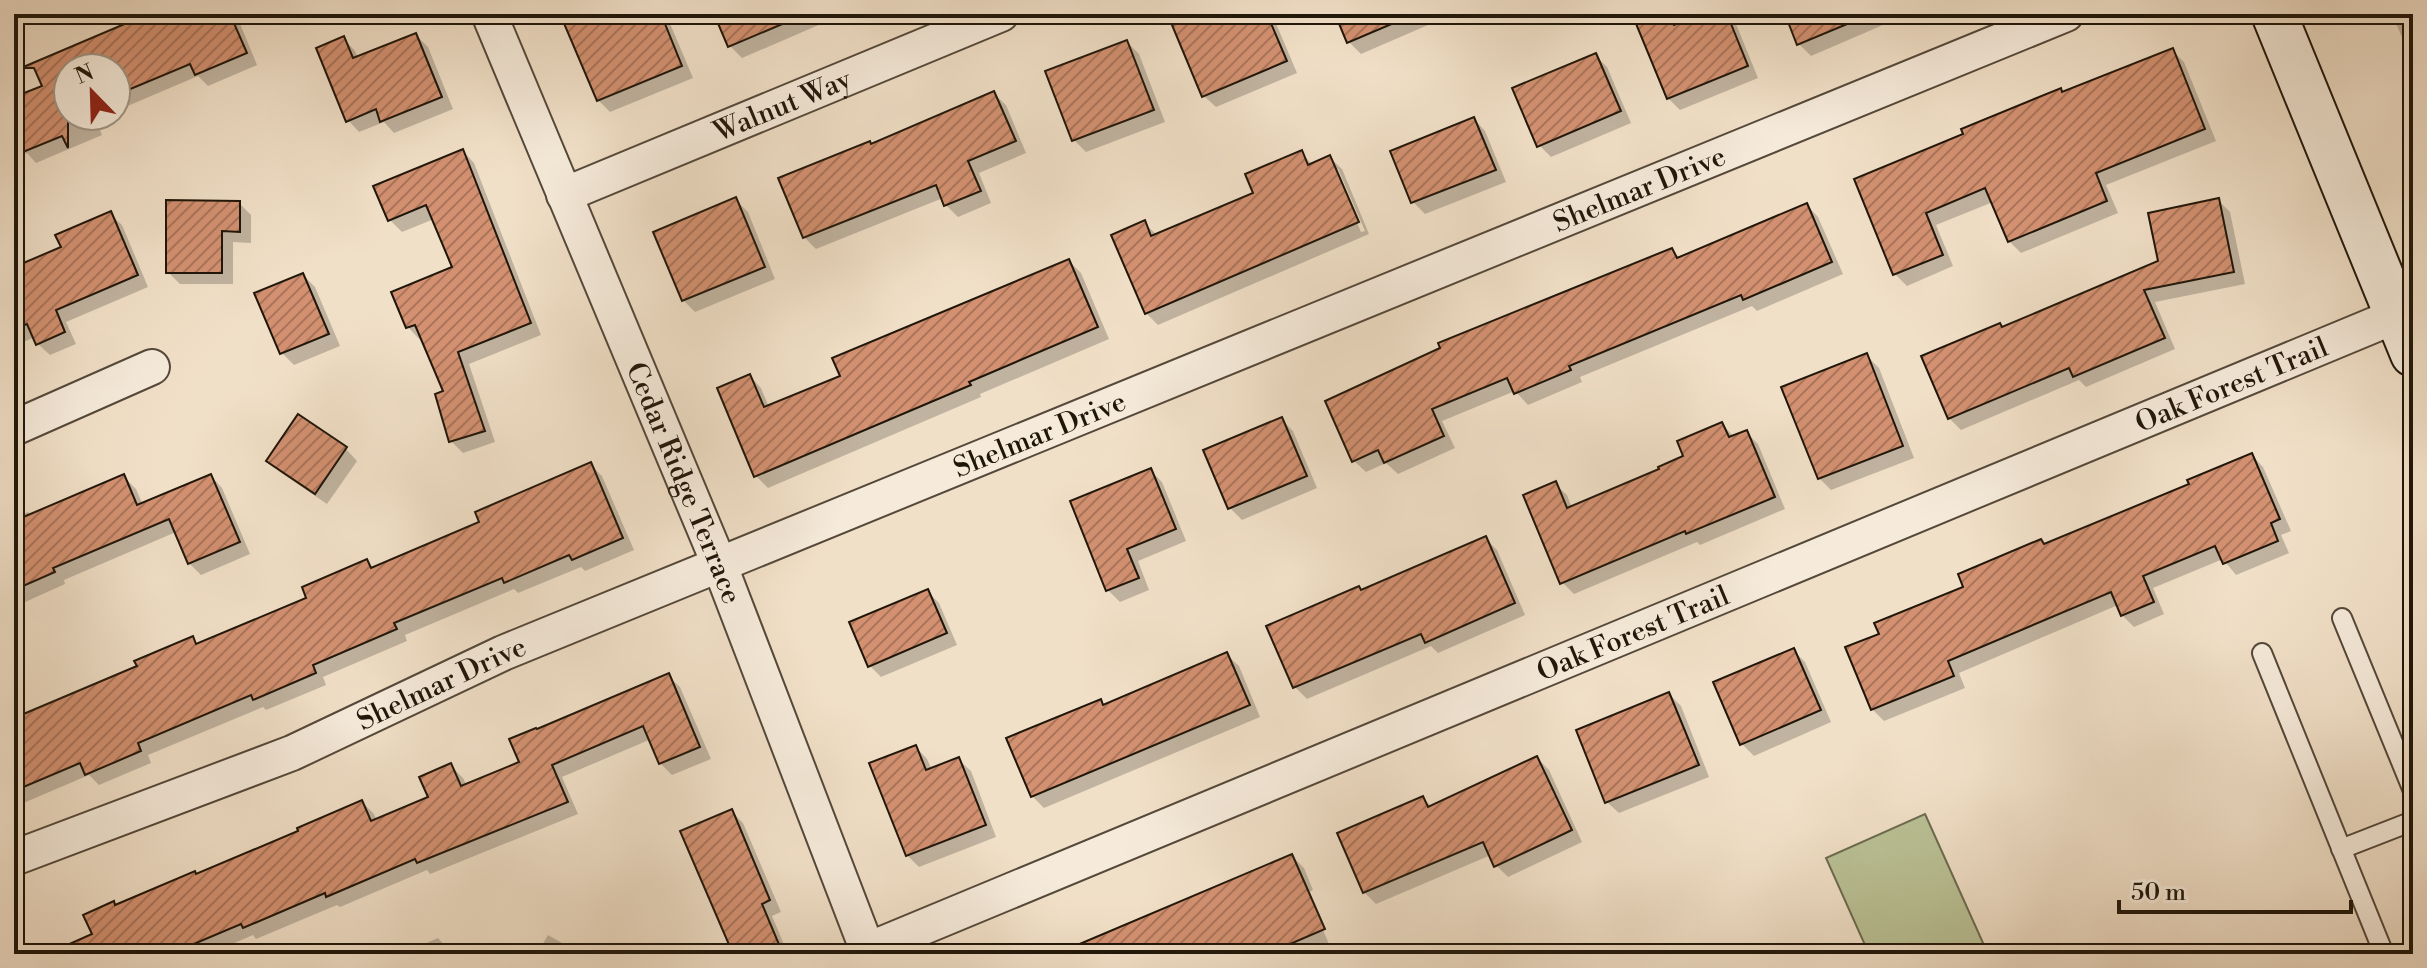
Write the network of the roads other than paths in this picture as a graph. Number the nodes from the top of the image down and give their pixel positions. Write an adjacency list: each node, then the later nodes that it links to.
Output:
1 (489, 14): 5 (street, Cedar Ridge Terrace)
2 (1001, 14): 5 (street, Walnut Way)
3 (2066, 14): 9 (street, Shelmar Drive)
4 (2274, 14): 6 (main road)
5 (564, 195): 9 (street, Cedar Ridge Terrace)
6 (2400, 314): 16 (street, Oak Forest Trail)
7 (152, 367): 8 (street)
8 (14, 428)
9 (720, 566): 15 (street, Shelmar Drive); 16 (street, Cedar Ridge Terrace)
10 (2342, 618): 12 (lane)
11 (2262, 653): 14 (lane)
12 (2413, 791)
13 (2413, 821): 14 (lane)
14 (2341, 849): 17 (lane)
15 (14, 858)
16 (869, 952)
17 (2384, 954)

